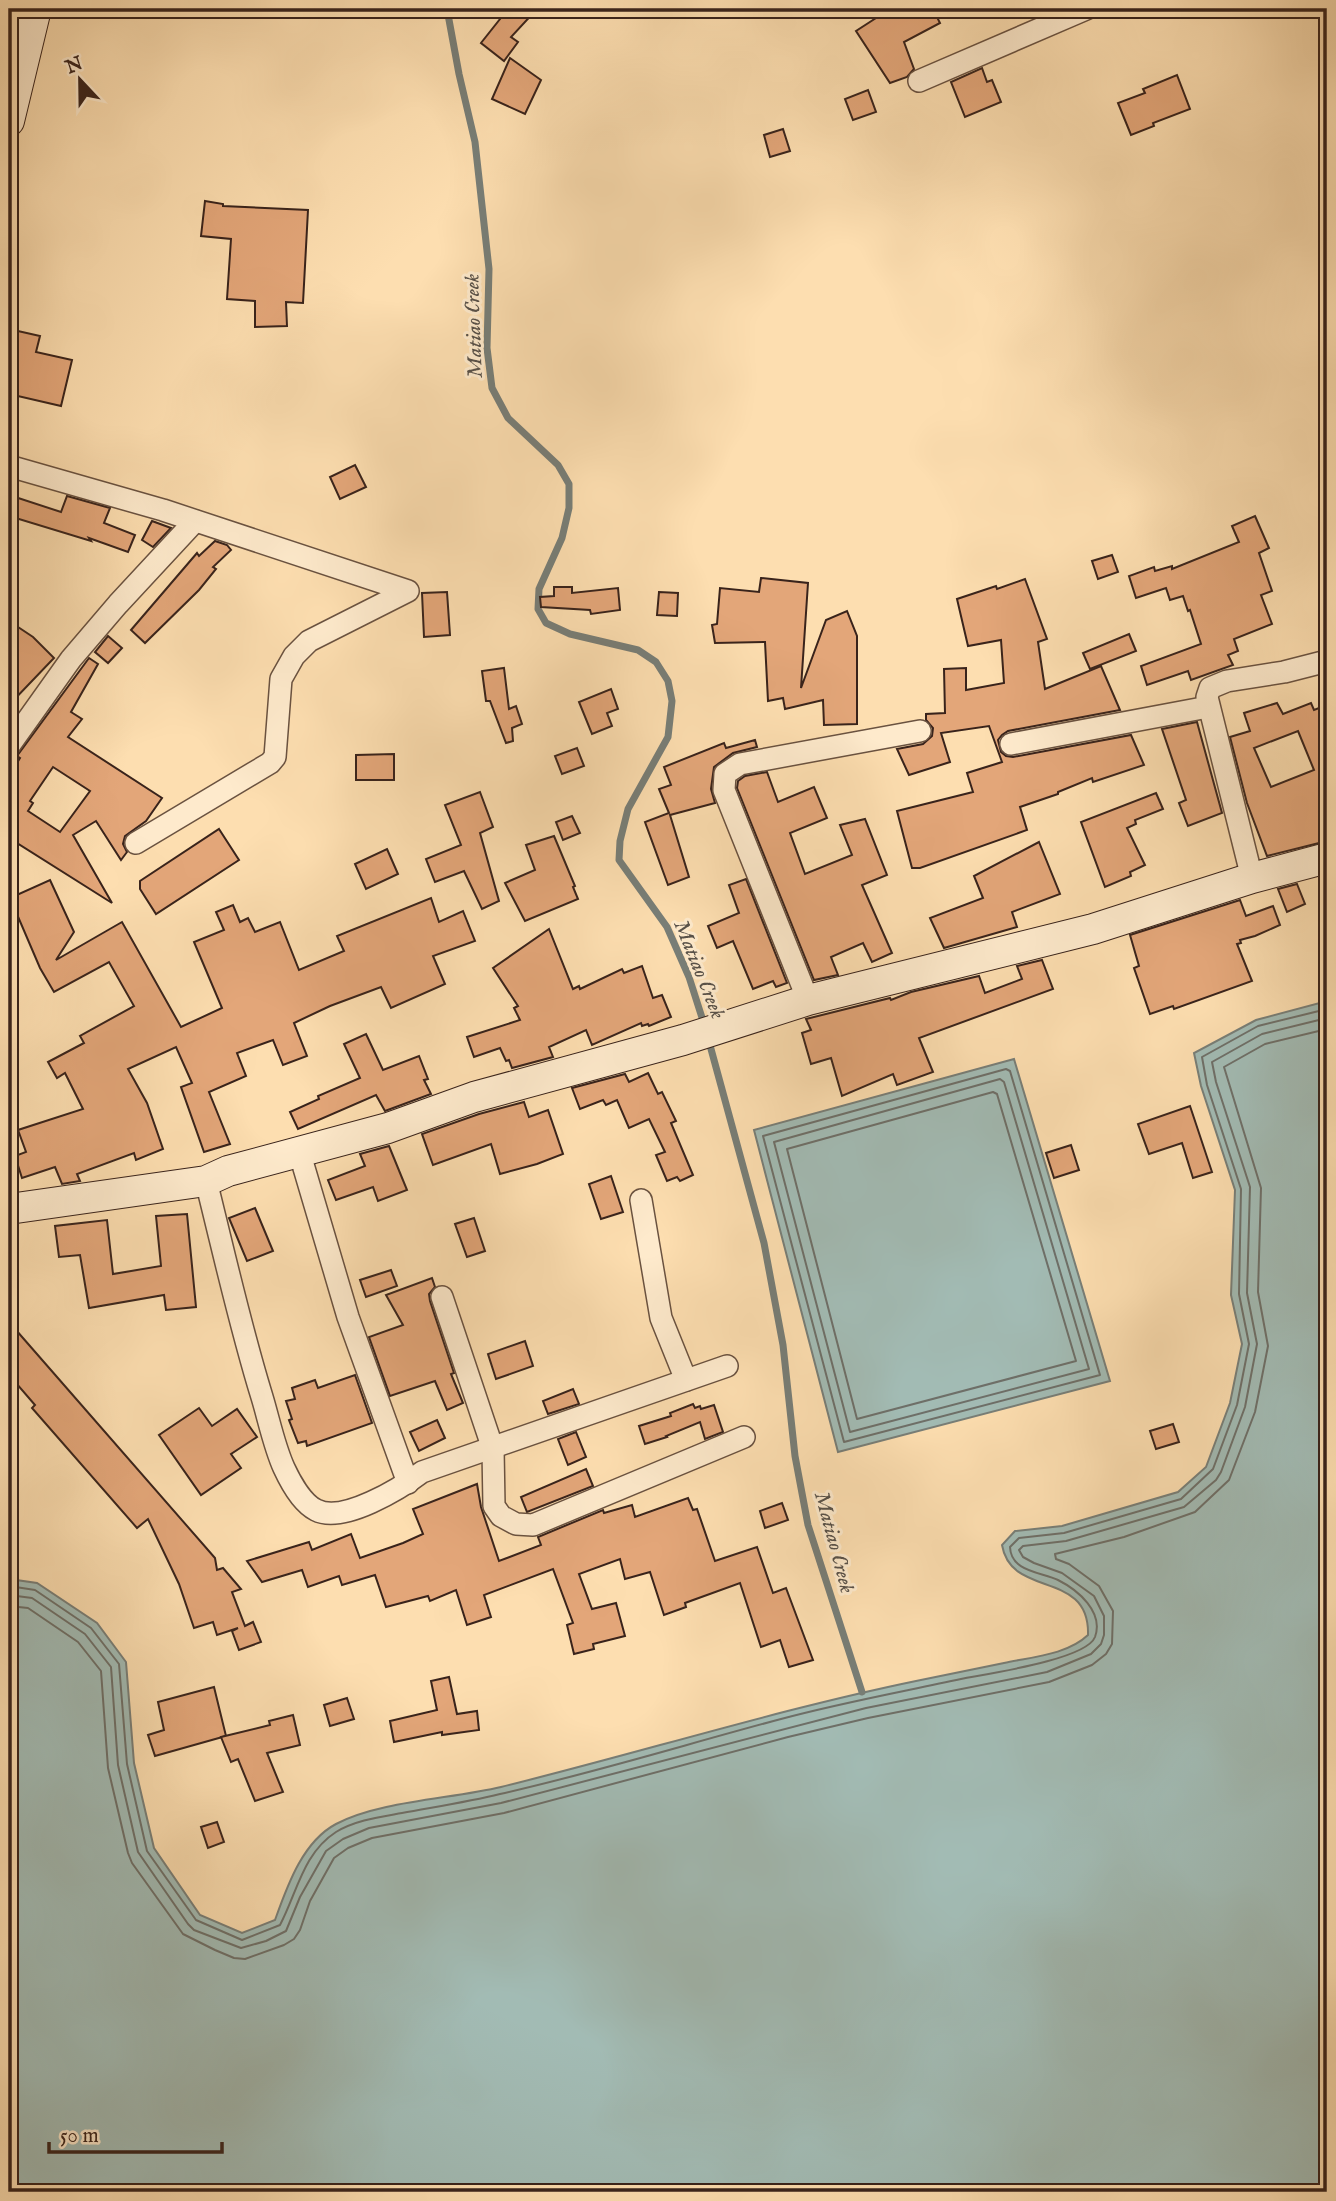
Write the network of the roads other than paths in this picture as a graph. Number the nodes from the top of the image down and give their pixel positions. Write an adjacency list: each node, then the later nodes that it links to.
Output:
1 (36, 9): 4 (street)
2 (1086, 9): 3 (street)
3 (919, 81)
4 (9, 121)
5 (9, 466): 6 (street)
6 (195, 521): 11 (street); 12 (street)
7 (1327, 661): 8 (street)
8 (1208, 706): 10 (street); 14 (street)
9 (920, 731): 15 (street)
10 (1011, 744)
11 (9, 746)
12 (136, 843)
13 (1327, 858): 14 (street)
14 (1252, 878): 15 (street)
15 (808, 1000): 16 (street)
16 (299, 1151): 17 (street); 25 (street)
17 (206, 1181): 19 (street); 25 (street)
18 (641, 1200): 22 (street)
19 (9, 1209)
20 (442, 1297): 24 (street)
21 (727, 1366): 22 (street)
22 (686, 1380): 24 (street)
23 (744, 1437): 24 (street)
24 (493, 1449): 25 (street)
25 (408, 1483)

